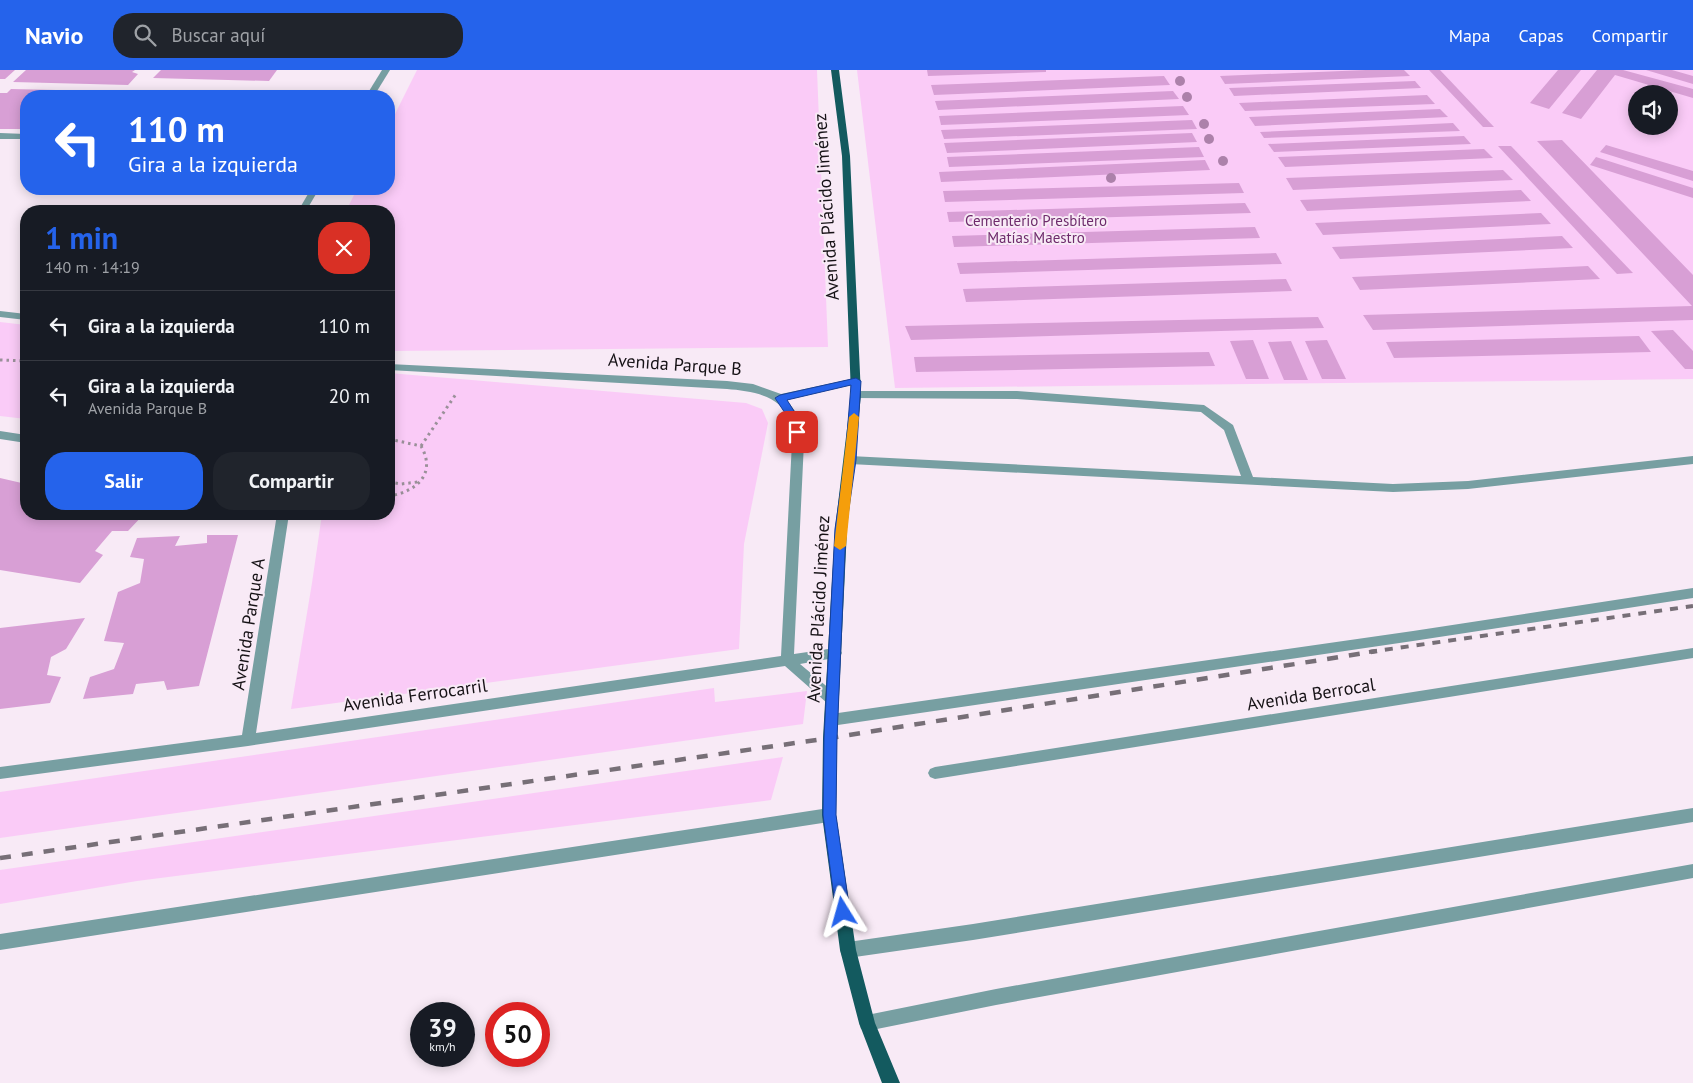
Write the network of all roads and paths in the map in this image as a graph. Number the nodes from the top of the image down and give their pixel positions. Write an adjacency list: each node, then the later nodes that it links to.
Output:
1 (386, 70): 3 (street)
2 (835, 70): 11 (main road, Avenida Plácido Jiménez)
3 (374, 90)
4 (0, 136): 5 (street)
5 (20, 137)
6 (0, 314): 7 (street)
7 (20, 316)
8 (0, 360): 9 (path)
9 (20, 361)
10 (395, 367): 14 (street, Avenida Parque B)
11 (856, 381): 13 (main road, Avenida Plácido Jiménez); 14 (street)
12 (460, 389): 18 (path)
13 (856, 395): 19 (main road, Avenida Plácido Jiménez); 21 (street)
14 (780, 398): 29 (street)
15 (0, 435): 16 (street)
16 (20, 438)
17 (395, 440): 18 (path)
18 (421, 446): 22 (path)
19 (850, 460): 21 (street); 28 (main road, Avenida Plácido Jiménez)
20 (1693, 460): 21 (street)
21 (1249, 481)
22 (419, 482): 23 (path); 24 (path)
23 (395, 483)
24 (395, 495)
25 (282, 520): 32 (street, Avenida Parque A)
26 (1693, 592): 31 (street)
27 (1693, 652): 34 (street, Avenida Berrocal)
28 (835, 653): 29 (street, Avenida Ferrocarril); 30 (main road, Avenida Plácido Jiménez)
29 (787, 660): 30 (street); 32 (street, Avenida Ferrocarril)
30 (832, 699): 31 (main road, Avenida Plácido Jiménez)
31 (831, 720): 35 (main road, Avenida Plácido Jiménez)
32 (248, 740): 33 (street, Avenida Ferrocarril)
33 (0, 773)
34 (935, 773)
35 (829, 815): 38 (street); 39 (main road, Avenida Plácido Jiménez)
36 (1693, 815): 39 (street)
37 (1693, 871): 40 (street)
38 (0, 942)
39 (848, 950): 40 (main road, Avenida Plácido Jiménez)
40 (867, 1024): 41 (main road, Avenida Plácido Jiménez)
41 (891, 1083)

